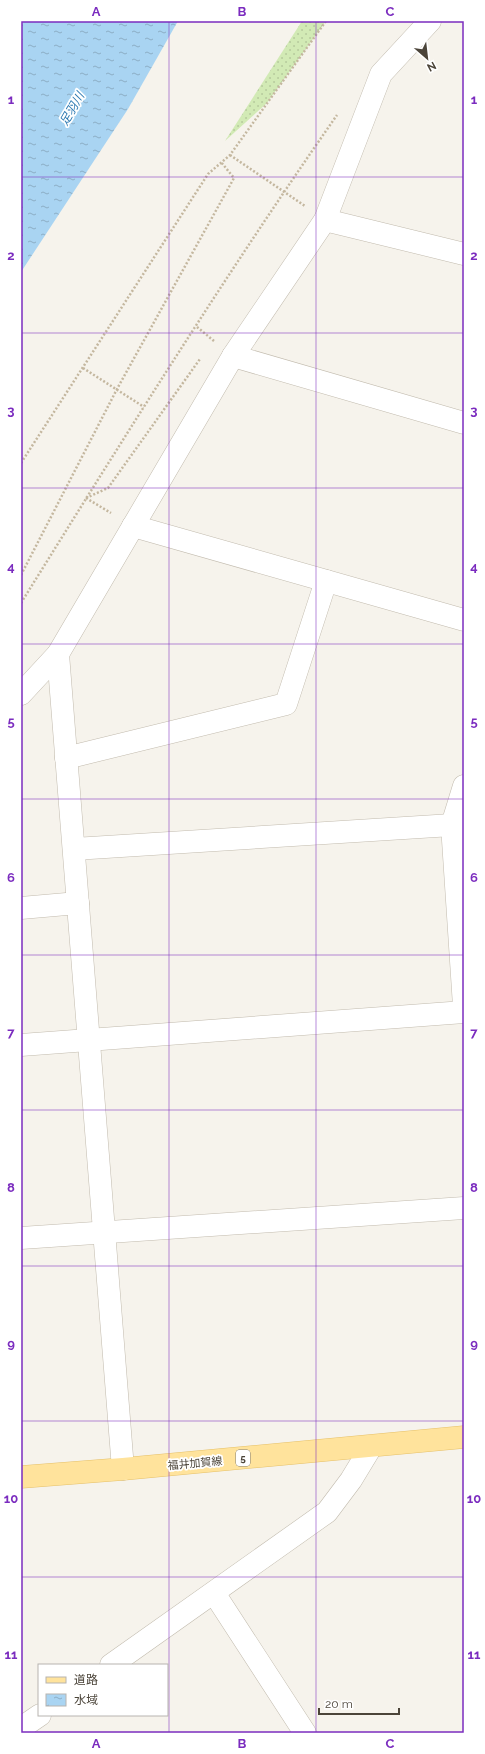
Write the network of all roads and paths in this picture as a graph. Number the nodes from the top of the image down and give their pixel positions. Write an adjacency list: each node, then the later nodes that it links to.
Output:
1 (326, 21): 4 (path)
2 (430, 21): 7 (street)
3 (341, 110): 6 (path)
4 (230, 155): 5 (path); 6 (path)
5 (221, 162): 10 (path); 11 (path)
6 (284, 192): 7 (path); 12 (path)
7 (325, 220): 8 (street); 9 (street)
8 (464, 254)
9 (233, 356): 13 (street); 16 (street)
10 (83, 368): 11 (path); 14 (path)
11 (117, 390): 12 (path); 17 (path)
12 (144, 407): 15 (path)
13 (464, 423)
14 (21, 463)
15 (86, 498): 16 (path); 19 (path)
16 (133, 526): 18 (street); 21 (street)
17 (21, 575)
18 (326, 581): 20 (street); 23 (street)
19 (21, 604)
20 (464, 620)
21 (58, 654): 22 (street); 23 (street)
22 (21, 694)
23 (66, 758): 26 (street)
24 (464, 786): 25 (street)
25 (458, 827): 26 (street); 29 (street)
26 (74, 849): 27 (street)
27 (78, 903): 28 (street); 31 (street)
28 (21, 908)
29 (464, 1006)
30 (464, 1012): 31 (street)
31 (89, 1040): 32 (street); 34 (street)
32 (21, 1045)
33 (464, 1208): 34 (street)
34 (104, 1233): 35 (street); 38 (street)
35 (21, 1238)
36 (464, 1437): 37 (main road, 福井加賀線 / 5)
37 (371, 1446): 38 (main road, 福井加賀線 / 5); 40 (street)
38 (123, 1469): 39 (main road, 福井加賀線 / 5)
39 (21, 1477)
40 (214, 1593): 41 (street); 44 (street)
41 (112, 1664)
42 (39, 1716): 43 (street)
43 (21, 1728)
44 (305, 1733)

